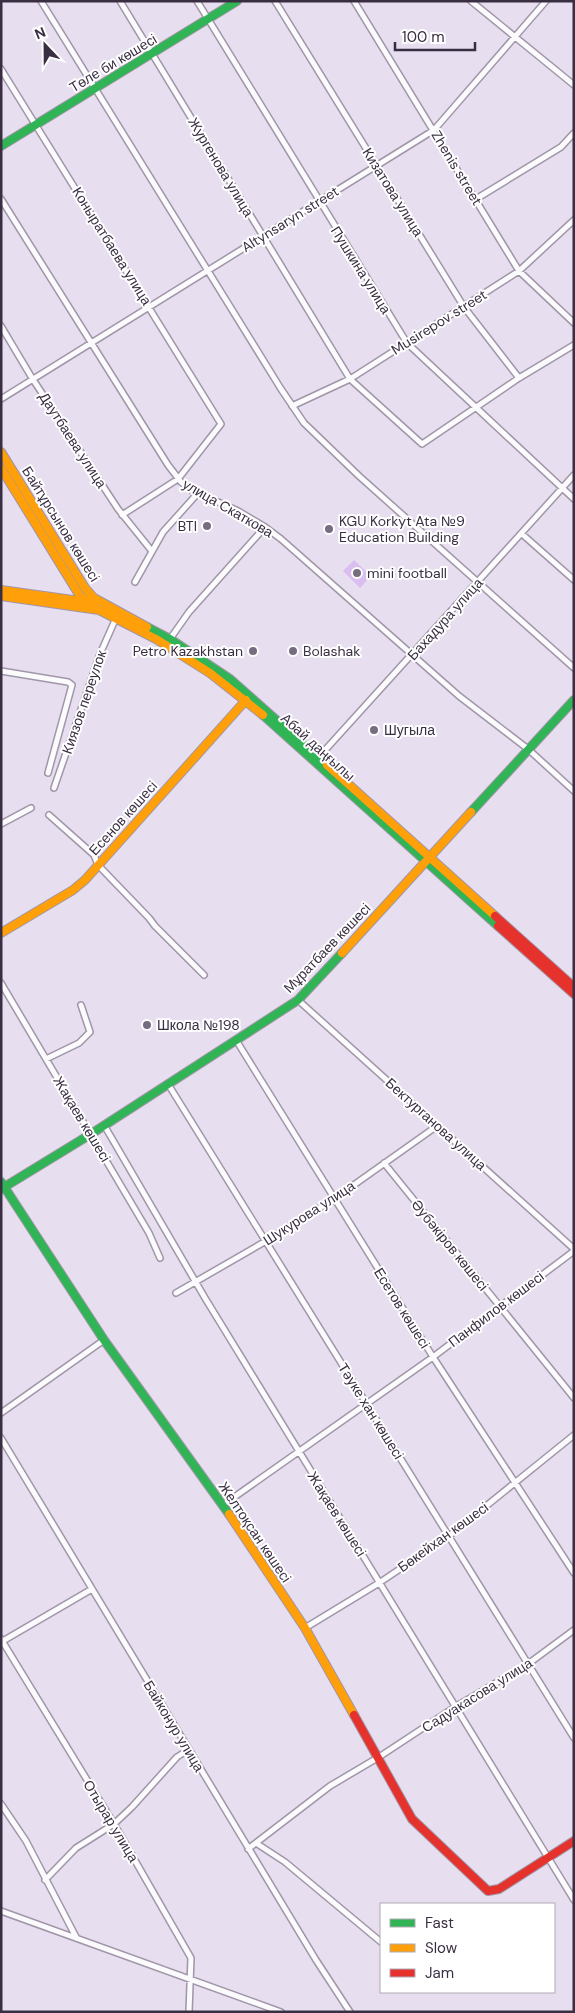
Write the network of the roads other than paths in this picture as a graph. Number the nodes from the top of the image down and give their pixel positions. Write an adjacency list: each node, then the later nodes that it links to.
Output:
1 (41, 1): 14 (street)
2 (120, 1): 11 (street, Жургенова улица)
3 (196, 1): 9 (street, Пушкина улица)
4 (237, 1): 9 (street, Төле би көшесі)
5 (275, 1): 19 (street, Кизатова улица)
6 (354, 1): 16 (street, Zhenis street)
7 (472, 1): 10 (street)
8 (546, 1): 10 (street, Altynsaryn street)
9 (208, 20): 11 (street, Төле би көшесі); 22 (street, Пушкина улица)
10 (515, 37): 13 (street); 16 (street, Altynsaryn street)
11 (152, 54): 14 (street, Төле би көшесі); 24 (street, Жургенова улица)
12 (1, 70): 15 (street, Коныратбаева улица)
13 (574, 85)
14 (94, 89): 15 (street, Төле би көшесі); 25 (street)
15 (36, 124): 18 (street, Төле би көшесі); 27 (street, Коныратбаева улица)
16 (434, 130): 19 (street, Altynsaryn street); 21 (street, Zhenis street)
17 (574, 133): 21 (street)
18 (1, 146)
19 (377, 166): 22 (street, Altynsaryn street); 28 (street, Кизатова улица)
20 (1, 199): 31 (street, улица Скаткова)
21 (476, 199): 26 (street, Zhenis street)
22 (319, 202): 24 (street, Altynsaryn street); 32 (street, Пушкина улица)
23 (574, 220): 26 (street, Musirepov street)
24 (263, 236): 25 (street, Altynsaryn street); 36 (street, Жургенова улица)
25 (208, 270): 27 (street, Altynsaryn street); 38 (street)
26 (519, 271): 28 (street, Musirepov street); 29 (street, Zhenis street)
27 (150, 307): 31 (street, Altynsaryn street); 43 (street, Коныратбаева улица)
28 (464, 307): 32 (street, Musirepov street); 35 (street, Кизатова улица)
29 (574, 323)
30 (1, 326): 34 (street, Даутбаева улица)
31 (91, 343): 34 (street, Altynsaryn street); 43 (street, улица Скаткова)
32 (407, 343): 36 (street, Musirepov street); 39 (street, Пушкина улица)
33 (574, 345): 35 (street)
34 (32, 378): 37 (street, Altynsaryn street); 47 (street, Даутбаева улица)
35 (519, 378): 39 (street)
36 (350, 379): 38 (street, Musirepov street); 39 (street, Жургенова улица)
37 (1, 399)
38 (292, 406): 54 (street)
39 (475, 408): 44 (street, Пушкина улица)
40 (1, 452): 59 (street, Байтұрсынов көшесі)
41 (1, 468): 51 (street, Байтұрсынов көшесі)
42 (574, 476): 44 (street, Бахадура улица)
43 (178, 479): 45 (street, улица Скаткова); 47 (street)
44 (561, 489): 46 (street, Пушкина улица); 49 (street, Бахадура улица)
45 (198, 493): 48 (street, улица Скаткова); 50 (street)
46 (574, 499)
47 (122, 515): 50 (street, Даутбаева улица)
48 (265, 527): 61 (street); 62 (street, улица Скаткова)
49 (522, 534): 52 (street); 54 (street, Бахадура улица)
50 (151, 550): 53 (street)
51 (69, 577): 57 (street); 58 (street, Байтұрсынов көшесі)
52 (574, 580)
53 (134, 582)
54 (478, 583): 62 (street, Бахадура улица); 63 (street)
55 (1, 590): 57 (street)
56 (1, 596): 59 (street, Абай даңғылы)
57 (60, 599): 58 (street)
58 (86, 602): 59 (street)
59 (101, 607): 60 (street, Абай даңғылы); 61 (street, Абай даңғылы)
60 (116, 618): 61 (street, Абай даңғылы); 70 (street, Киязов переулок)
61 (172, 643): 65 (street, Абай даңғылы)
62 (413, 655): 67 (street, улица Скаткова); 68 (street, Бахадура улица)
63 (574, 668)
64 (1, 671): 69 (street)
65 (248, 697): 68 (street, Абай даңғылы); 76 (street, Есенов көшесі)
66 (574, 700): 67 (street, Мұратбаев көшесі)
67 (528, 749): 71 (street, улица Скаткова); 75 (street, Мұратбаев көшесі)
68 (317, 759): 75 (street, Абай даңғылы)
69 (48, 773)
70 (54, 788)
71 (574, 792)
72 (31, 808): 74 (street)
73 (49, 815): 76 (street)
74 (1, 824)
75 (428, 859): 80 (street, Абай даңғылы); 81 (street, Абай даңғылы); 82 (street, Мұратбаев көшесі)
76 (98, 865): 77 (street, Есенов көшесі); 78 (street)
77 (1, 933)
78 (204, 975)
79 (1, 983): 85 (street, Жақаев көшесі)
80 (572, 983)
81 (574, 994)
82 (298, 1000): 84 (street, Мұратбаев көшесі); 88 (street, Бектурганова улица)
83 (81, 1005): 85 (street)
84 (236, 1040): 86 (street, Мұратбаев көшесі); 92 (street, Есетов көшесі)
85 (46, 1058): 89 (street, Жақаев көшесі)
86 (168, 1084): 87 (street, Мұратбаев көшесі); 93 (street, Тәуке хан көшесі)
87 (104, 1125): 89 (street, Мұратбаев көшесі); 96 (street, Жақаев көшесі)
88 (437, 1126): 90 (street, Шукурова улица); 94 (street, Бектурганова улица)
89 (91, 1134): 91 (street, Мұратбаев көшесі); 95 (street, Жақаев көшесі)
90 (384, 1163): 92 (street, Шукурова улица); 98 (street, Әубәкіров көшесі)
91 (2, 1186): 99 (street, Желтоқсан көшесі)
92 (334, 1199): 93 (street, Шукурова улица); 100 (street, Есетов көшесі)
93 (266, 1241): 96 (street, Шукурова улица); 102 (street, Тәуке хан көшесі)
94 (574, 1250): 98 (street, Панфилов көшесі)
95 (160, 1258)
96 (195, 1281): 97 (street, Шукурова улица); 106 (street, Жақаев көшесі)
97 (176, 1293)
98 (500, 1307): 100 (street, Панфилов көшесі); 101 (street, Әубәкіров көшесі)
99 (104, 1340): 103 (street); 108 (street, Желтоқсан көшесі)
100 (433, 1357): 102 (street, Панфилов көшесі); 107 (street, Есетов көшесі)
101 (574, 1398)
102 (366, 1404): 106 (street, Панфилов көшесі); 109 (street, Тәуке хан көшесі)
103 (1, 1413)
104 (574, 1435): 107 (street, Бөкейхан көшесі)
105 (1, 1438): 112 (street, Байконур улица)
106 (299, 1453): 108 (street, Панфилов көшесі); 111 (street, Жақаев көшесі)
107 (515, 1484): 109 (street, Бөкейхан көшесі); 110 (street, Есетов көшесі)
108 (223, 1506): 113 (street, Желтоқсан көшесі)
109 (448, 1536): 111 (street, Бөкейхан көшесі); 116 (street, Тәуке хан көшесі)
110 (574, 1573)
111 (379, 1582): 113 (street, Бөкейхан көшесі); 117 (street, Жақаев көшесі)
112 (92, 1589): 115 (street); 119 (street, Байконур улица)
113 (305, 1628): 120 (street, Желтоқсан көшесі)
114 (574, 1630): 116 (street, Садуакасова улица)
115 (2, 1641): 122 (street, Отырар улица)
116 (528, 1664): 117 (street, Садуакасова улица); 118 (street, Тәуке хан көшесі)
117 (455, 1707): 120 (street, Садуакасова улица); 126 (street, Жақаев көшесі)
118 (574, 1738)
119 (188, 1750): 122 (street); 125 (street, Байконур улица)
120 (379, 1758): 124 (street, Садуакасова улица); 126 (street, Желтоқсан көшесі)
121 (1, 1804): 127 (street)
122 (114, 1824): 127 (street); 132 (street, Отырар улица)
123 (574, 1842): 126 (street)
124 (256, 1843): 125 (street, Садуакасова улица); 131 (street)
125 (248, 1849): 136 (street, Байконур улица)
126 (548, 1858): 128 (street, Жақаев көшесі)
127 (46, 1880): 130 (street)
128 (574, 1900)
129 (1, 1911): 130 (street)
130 (76, 1937): 132 (street)
131 (380, 1941)
132 (189, 1980): 133 (street); 134 (street, Отырар улица)
133 (266, 2010): 135 (street)
134 (189, 2012)
135 (281, 2012)
136 (350, 2012)

